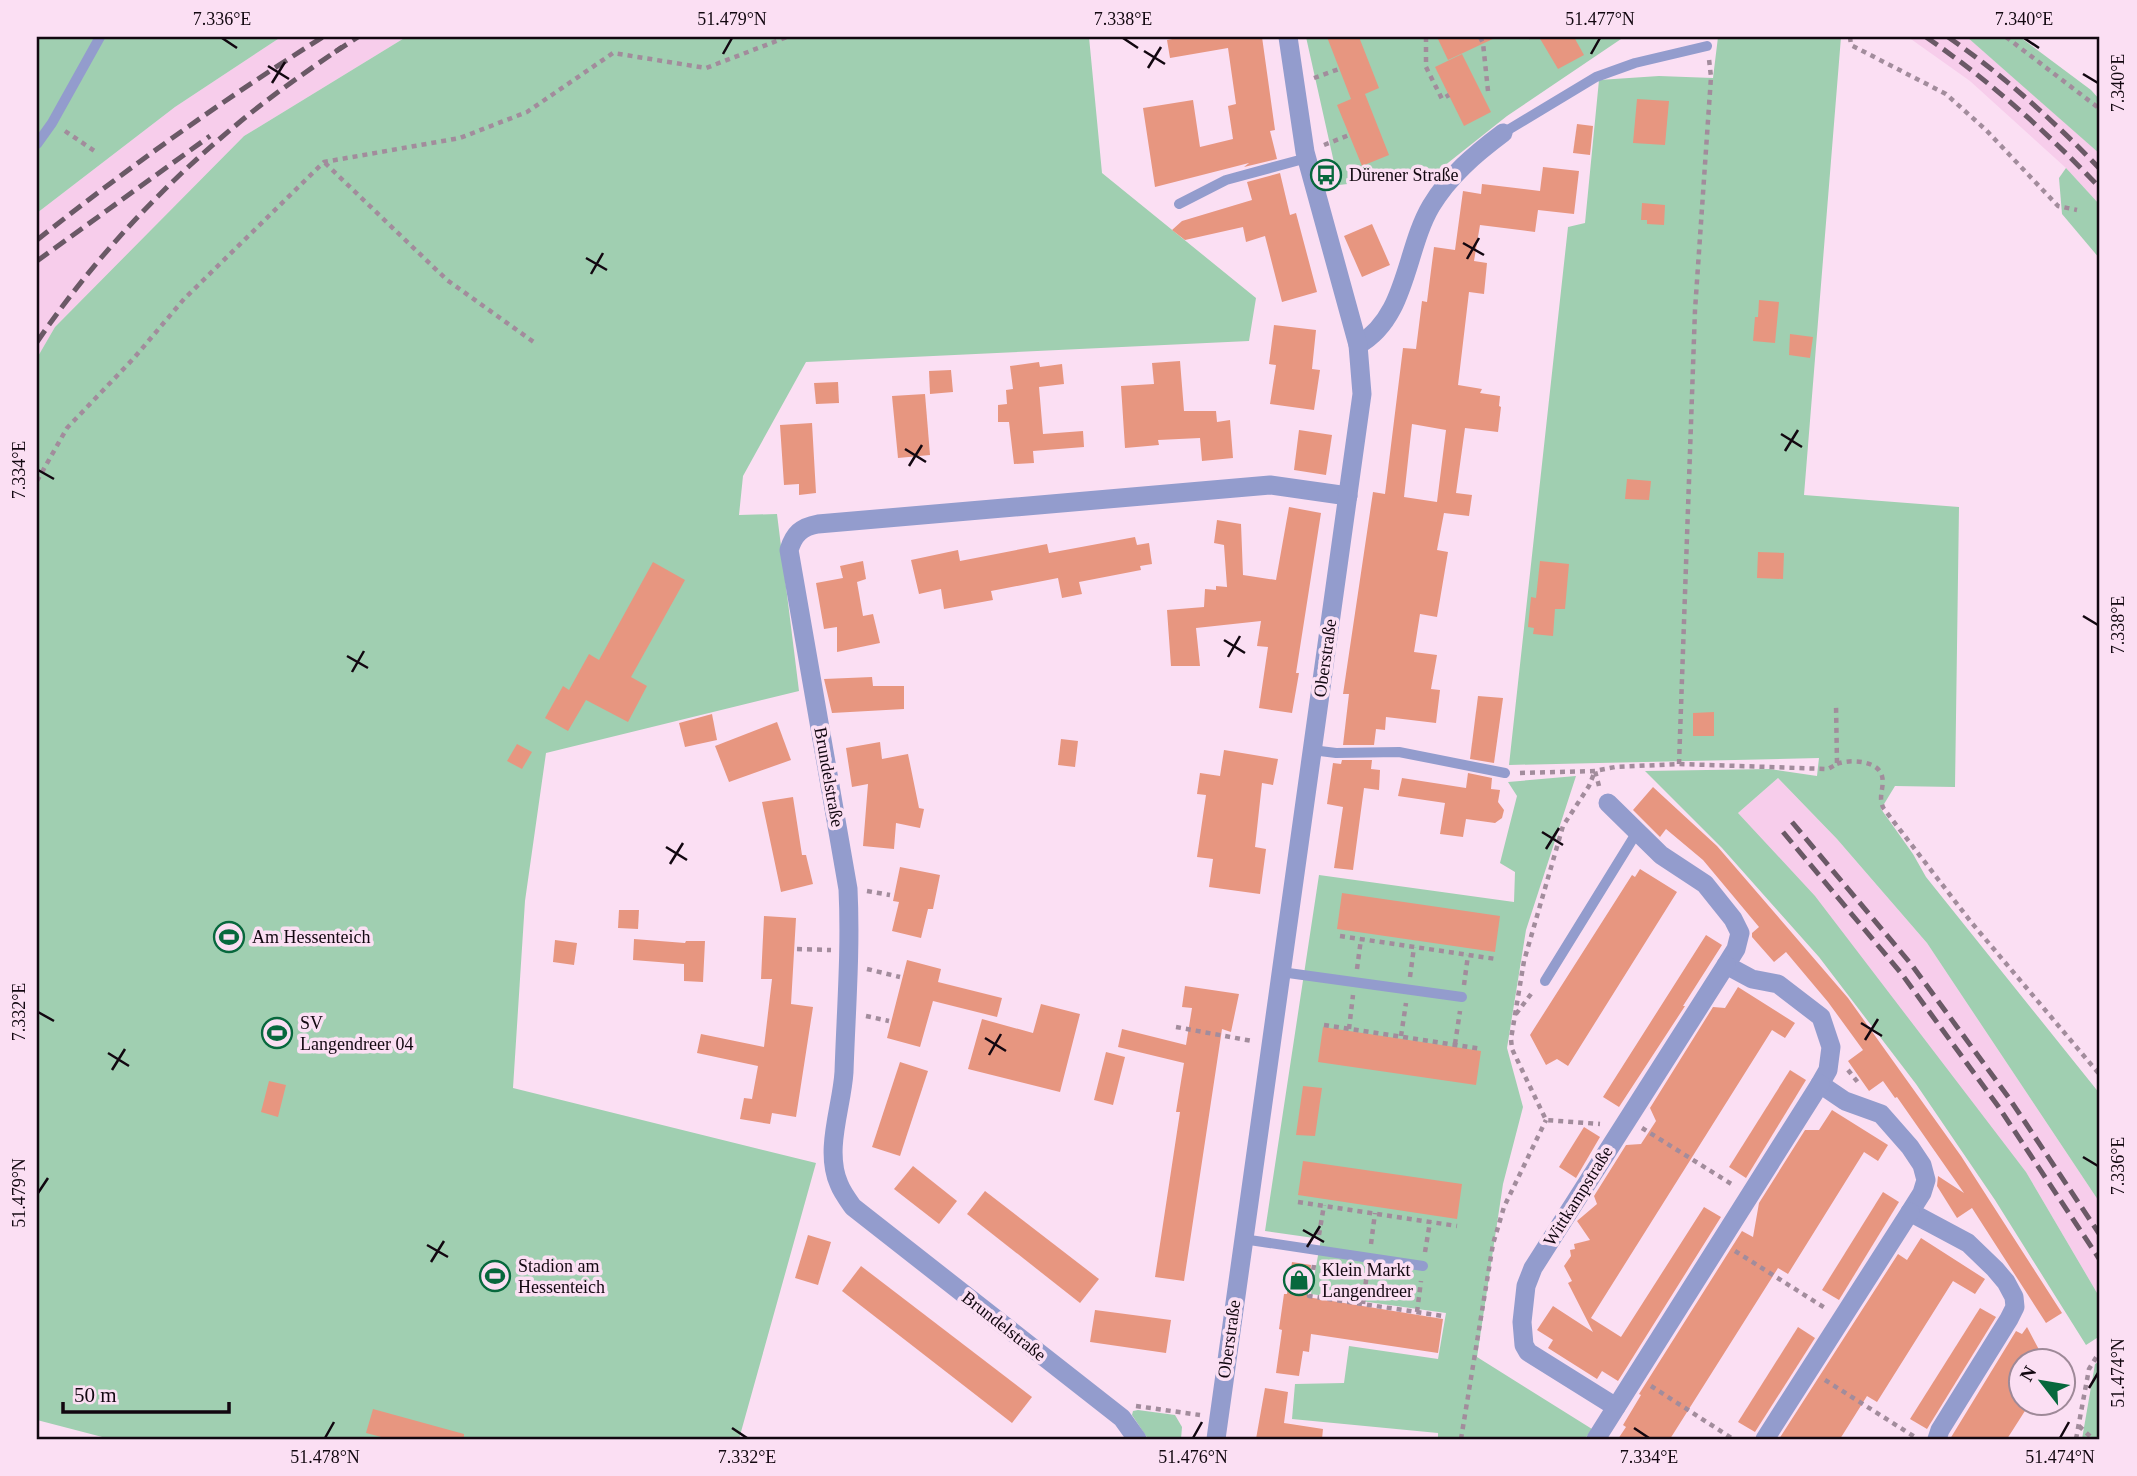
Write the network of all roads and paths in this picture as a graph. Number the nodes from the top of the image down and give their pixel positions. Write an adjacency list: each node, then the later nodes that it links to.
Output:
1 (100, 37): 12 (lane)
2 (787, 37): 18 (path)
3 (1288, 37): 17 (street, Oberstraße)
4 (1426, 37): 10 (path)
5 (1480, 37): 9 (path)
6 (1850, 37): 20 (path)
7 (2006, 37): 11 (path)
8 (1707, 46): 13 (lane); 27 (path)
9 (1488, 90)
10 (1449, 95)
11 (2100, 109)
12 (52, 123): 15 (lane); 16 (path)
13 (1503, 133): 22 (street)
14 (1349, 135): 17 (path)
15 (37, 144)
16 (96, 152)
17 (1306, 155): 19 (lane); 22 (street, Oberstraße)
18 (324, 162): 21 (path); 23 (path)
19 (1179, 204)
20 (2077, 209)
21 (535, 343)
22 (1358, 345): 24 (street, Oberstraße)
23 (37, 481)
24 (1348, 496): 26 (street, Oberstraße); 34 (street, Brundelstraße)
25 (1836, 704): 28 (path)
26 (1312, 750): 29 (lane); 37 (street, Oberstraße)
27 (1679, 764): 28 (path); 29 (path)
28 (1837, 764): 47 (path)
29 (1505, 773)
30 (1608, 803): 31 (street, Wittkampstraße)
31 (1637, 832): 36 (street, Wittkampstraße); 39 (lane)
32 (1340, 936): 35 (path)
33 (797, 949): 34 (path)
34 (849, 957): 38 (path); 65 (street, Brundelstraße)
35 (1496, 959)
36 (1726, 965): 45 (street); 51 (street, Wittkampstraße)
37 (1280, 971): 40 (lane); 44 (street, Oberstraße)
38 (900, 977)
39 (1545, 981): 41 (path)
40 (1462, 998)
41 (1515, 1016)
42 (1324, 1025): 46 (path)
43 (1176, 1027): 44 (path)
44 (1270, 1045): 56 (street, Oberstraße)
45 (1831, 1047): 48 (street); 49 (path)
46 (1482, 1049)
47 (2100, 1075)
48 (1820, 1084): 49 (street); 52 (street)
49 (1881, 1114): 54 (street)
50 (1546, 1119): 71 (path)
51 (1622, 1126): 52 (path); 66 (street, Wittkampstraße)
52 (1751, 1196): 57 (street)
53 (1298, 1202): 55 (path)
54 (1910, 1212): 61 (street); 76 (street)
55 (1457, 1226)
56 (1242, 1239): 58 (lane); 67 (street, Oberstraße)
57 (1720, 1241): 61 (path); 64 (street)
58 (1423, 1266)
59 (1309, 1296): 60 (path)
60 (1443, 1316)
61 (1842, 1319): 63 (street)
62 (2100, 1351): 68 (path)
63 (1809, 1370): 74 (street); 75 (path)
64 (1636, 1376): 66 (street); 73 (path)
65 (1107, 1405): 67 (path); 69 (street, Brundelstraße)
66 (1616, 1407): 72 (street)
67 (1218, 1417): 70 (street, Oberstraße)
68 (2079, 1426): 77 (path); 78 (path)
69 (1137, 1439)
70 (1216, 1439)
71 (1461, 1439)
72 (1596, 1439)
73 (1733, 1439)
74 (1765, 1439)
75 (1918, 1439)
76 (1937, 1439)
77 (2076, 1439)
78 (2092, 1439)

